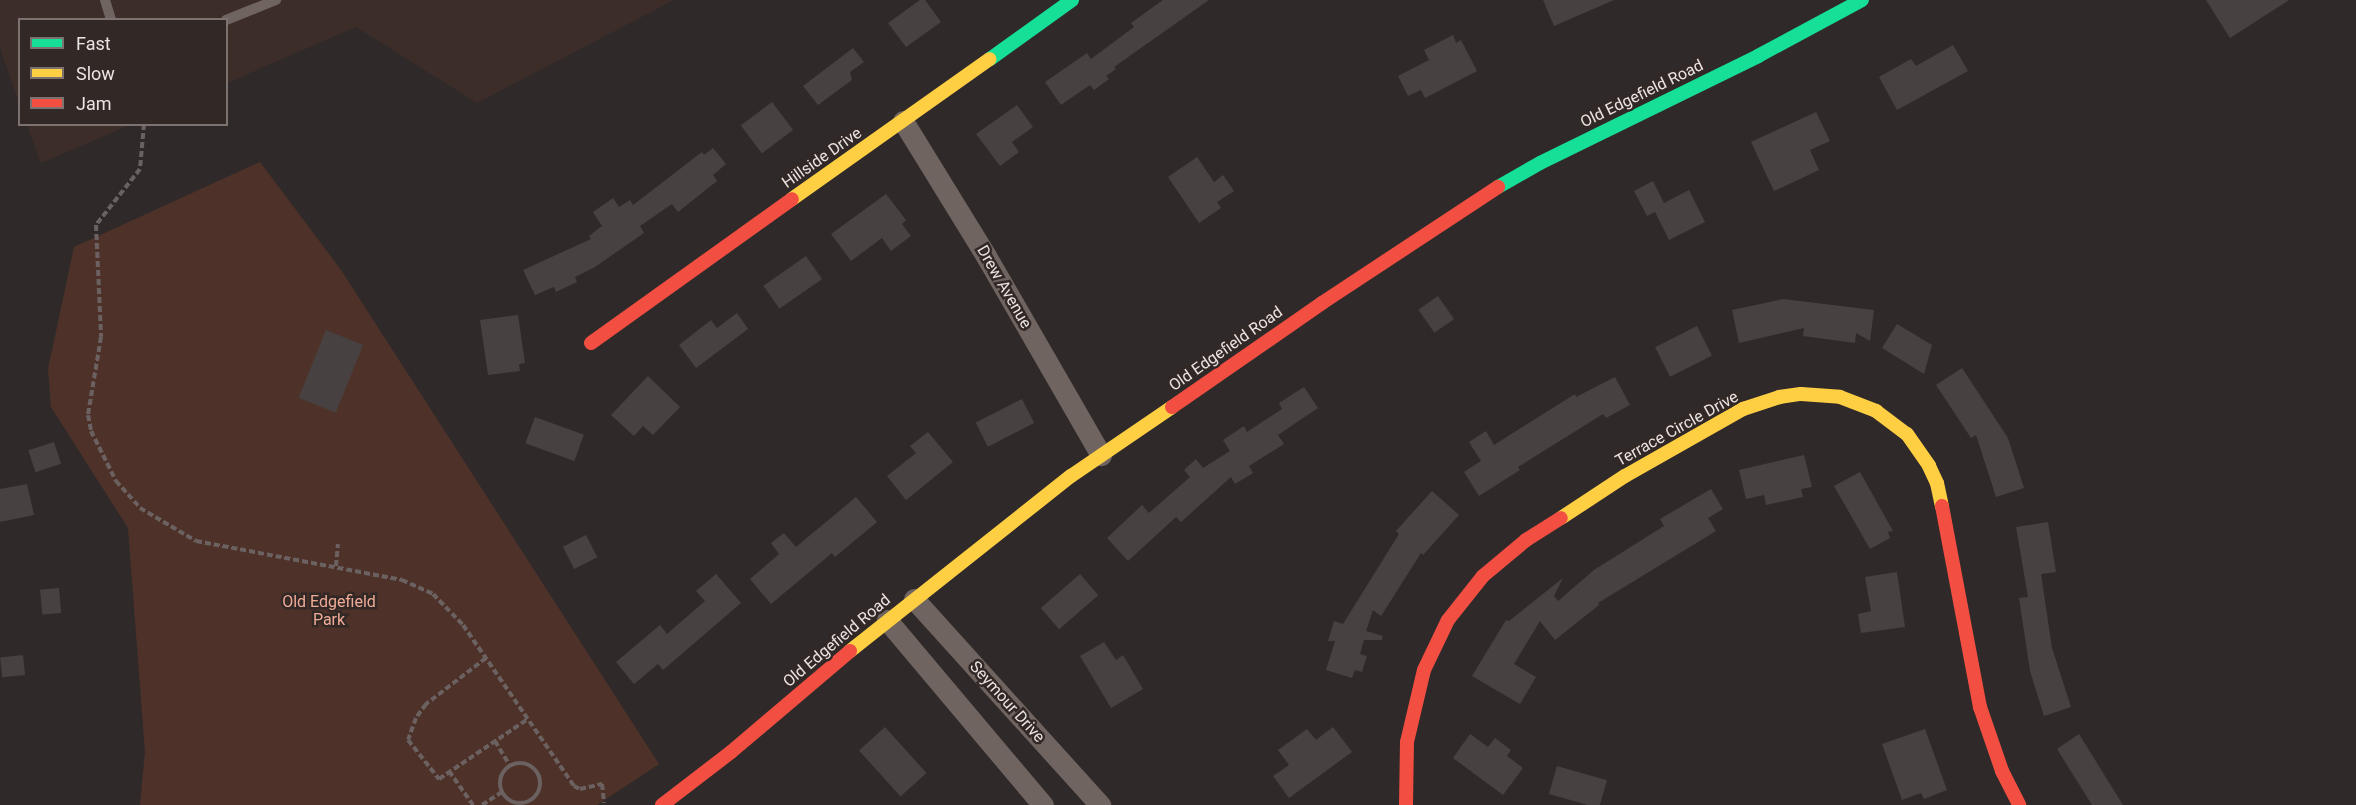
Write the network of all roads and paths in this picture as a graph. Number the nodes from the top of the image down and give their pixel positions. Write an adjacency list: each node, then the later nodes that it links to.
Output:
1 (105, 0): 5 (lane)
2 (276, 0): 6 (lane)
3 (1072, 0): 7 (street, Hillside Drive)
4 (1862, 0): 10 (street, Old Edgefield Road)
5 (110, 18)
6 (228, 19)
7 (903, 121): 9 (street, Hillside Drive); 10 (street, Drew Avenue)
8 (144, 126): 12 (path)
9 (591, 343)
10 (1101, 455): 13 (street, Old Edgefield Road)
11 (339, 544): 12 (path)
12 (336, 566): 15 (path)
13 (914, 599): 14 (street, Old Edgefield Road); 26 (street, Seymour Drive)
14 (887, 620): 24 (street, Old Edgefield Road); 25 (street)
15 (486, 658): 16 (path); 19 (path)
16 (528, 719): 17 (path); 21 (path)
17 (495, 741): 18 (path); 19 (path)
18 (510, 766): 20 (path); 20 (path)
19 (449, 771): 22 (path)
20 (502, 792): 23 (path)
21 (604, 803)
22 (473, 805)
23 (482, 805)
24 (662, 805)
25 (1043, 805)
26 (1100, 805)
27 (1406, 805): 28 (street, Terrace Circle Drive)
28 (2019, 805)

